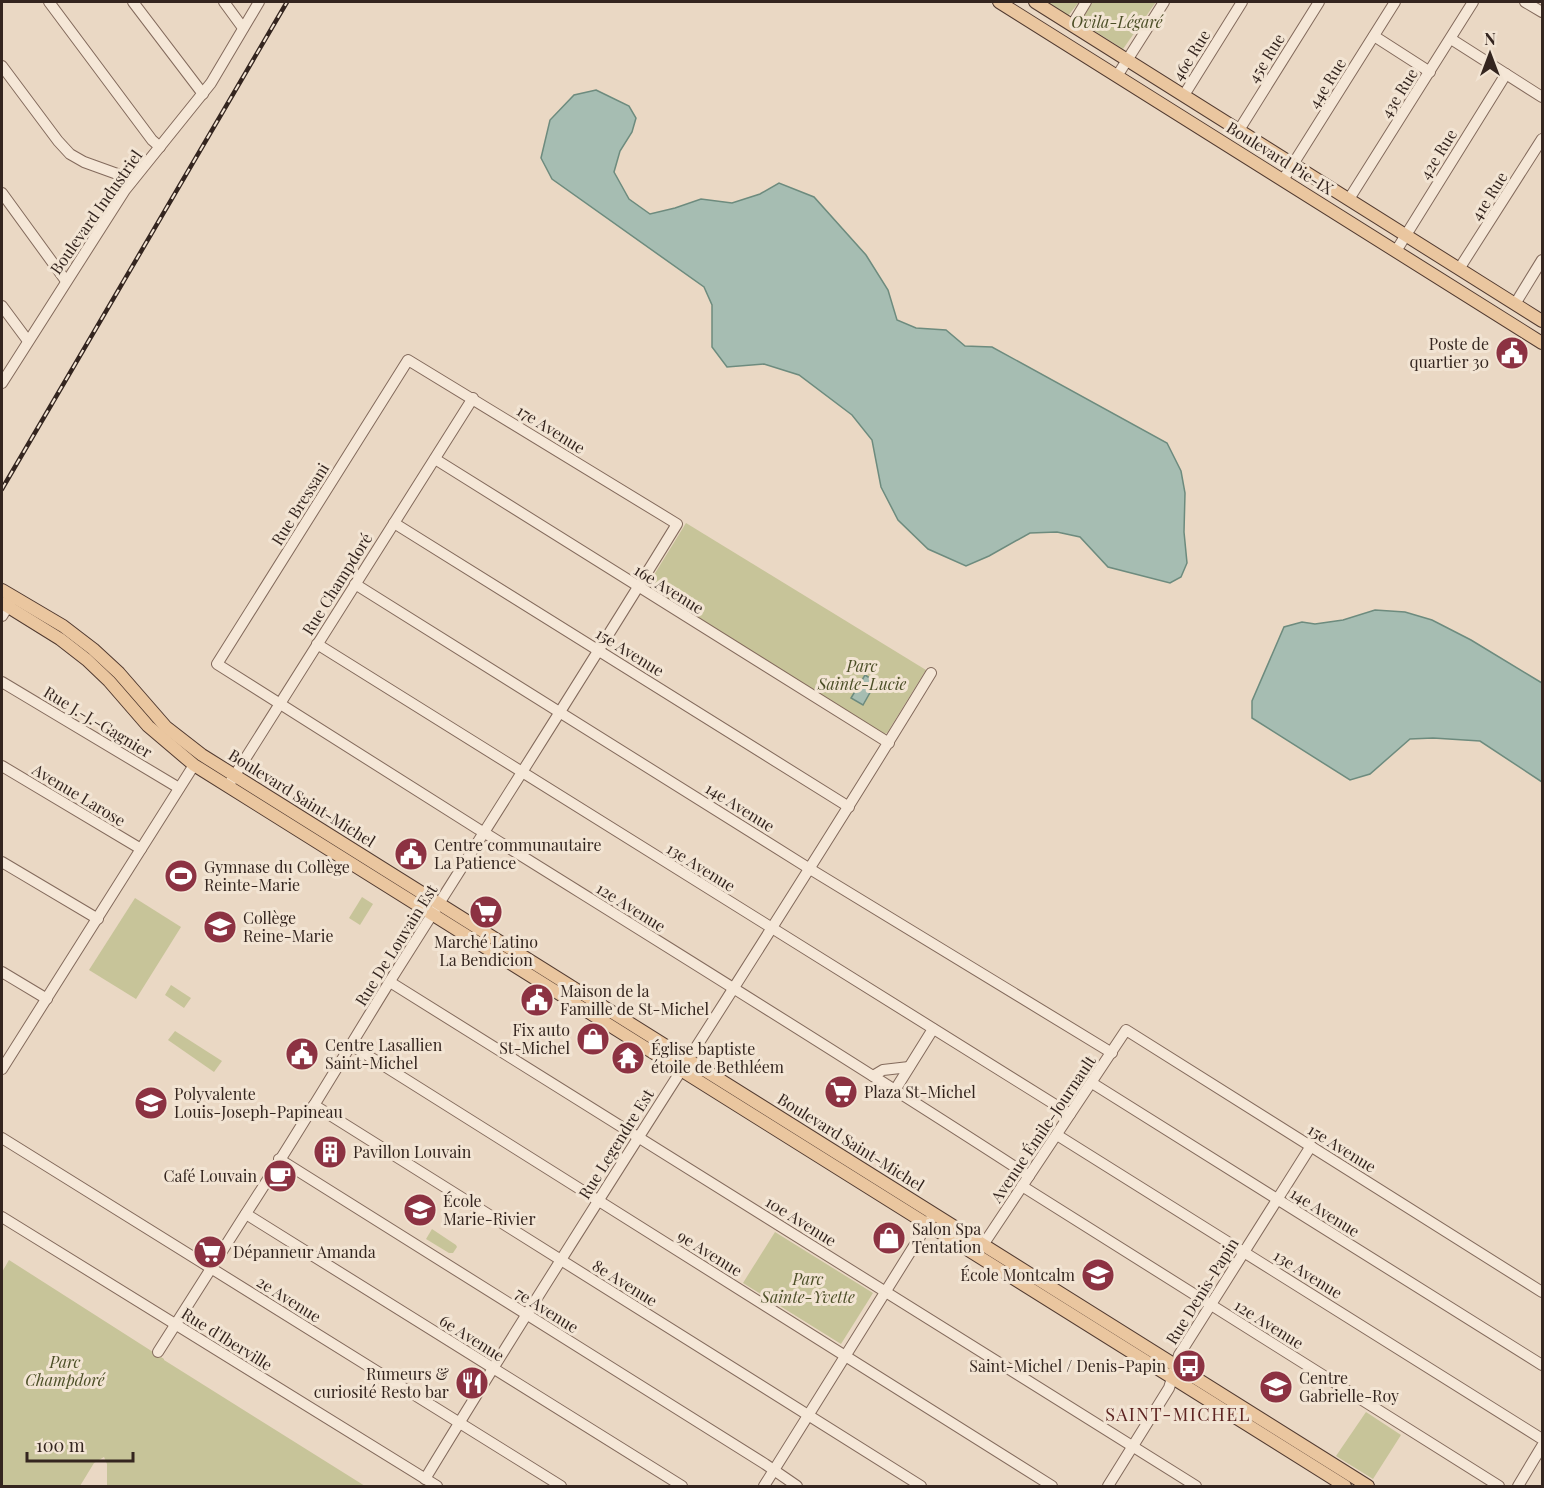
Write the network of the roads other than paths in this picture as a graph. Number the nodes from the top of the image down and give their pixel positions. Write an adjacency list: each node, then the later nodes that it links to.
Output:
1 (49, 2): 29 (street)
2 (133, 2): 24 (street)
3 (224, 2): 16 (street)
4 (259, 2): 16 (street, Boulevard Industriel)
5 (999, 2): 23 (main road, Boulevard Pie-IX)
6 (1035, 2): 15 (main road, Boulevard Pie-IX)
7 (1086, 2): 15 (street)
8 (1164, 2): 19 (street)
9 (1242, 2): 25 (street, 46e Rue)
10 (1319, 2): 27 (street, 45e Rue)
11 (1394, 2): 17 (street, 44e Rue)
12 (1473, 2): 18 (street, 43e Rue)
13 (1528, 2): 14 (street)
14 (1542, 12)
15 (1072, 25): 19 (main road, Boulevard Pie-IX)
16 (243, 28): 24 (street, Boulevard Industriel)
17 (1374, 36): 21 (street); 30 (street, 44e Rue)
18 (1451, 39): 21 (street, 43e Rue); 22 (street)
19 (1126, 59): 23 (street); 25 (main road, Boulevard Pie-IX)
20 (2, 66): 32 (street)
21 (1430, 72): 34 (street, 43e Rue)
22 (1506, 74): 26 (street); 35 (street, 42e Rue)
23 (1117, 76): 31 (main road, Boulevard Pie-IX)
24 (203, 94): 29 (street, Boulevard Industriel)
25 (1184, 95): 27 (main road, Boulevard Pie-IX)
26 (1542, 97)
27 (1239, 130): 30 (main road, Boulevard Pie-IX)
28 (1542, 139): 38 (street, 41e Rue)
29 (160, 147): 32 (street, Boulevard Industriel)
30 (1293, 164): 31 (street, 44e Rue); 34 (main road, Boulevard Pie-IX)
31 (1283, 180): 36 (main road, Boulevard Pie-IX)
32 (131, 182): 39 (street, Boulevard Industriel)
33 (2, 193): 39 (street)
34 (1349, 200): 35 (main road, Boulevard Pie-IX)
35 (1405, 235): 36 (street, 42e Rue); 38 (main road, Boulevard Pie-IX)
36 (1396, 251): 44 (main road, Boulevard Pie-IX)
37 (1542, 260): 40 (street)
38 (1460, 268): 40 (main road, Boulevard Pie-IX)
39 (66, 280): 43 (street, Boulevard Industriel)
40 (1515, 304): 42 (main road, Boulevard Pie-IX)
41 (2, 306): 43 (street)
42 (1542, 321)
43 (28, 341): 46 (street, Boulevard Industriel)
44 (1542, 343)
45 (408, 360): 47 (street, 17e Avenue); 57 (street, Rue Bressani)
46 (2, 383)
47 (473, 398): 48 (street, Rue Champdoré); 50 (street, 17e Avenue)
48 (435, 459): 49 (street, Rue Champdoré); 52 (street, 16e Avenue)
49 (394, 523): 51 (street, Rue Champdoré); 56 (street, 15e Avenue)
50 (677, 524): 52 (street, Rue De Louvain Est)
51 (355, 584): 55 (street, Rue Champdoré); 61 (street, 14e Avenue)
52 (638, 587): 56 (street, Rue De Louvain Est); 62 (street, 16e Avenue)
53 (2, 590): 54 (main road, Boulevard Saint-Michel)
54 (6, 606): 63 (main road, Boulevard Saint-Michel); 66 (main road, Boulevard Saint-Michel)
55 (317, 644): 60 (street, Rue Champdoré); 65 (street, 13e Avenue)
56 (599, 650): 61 (street, Rue De Louvain Est); 68 (street, 15e Avenue)
57 (217, 664): 60 (street, 12e Avenue)
58 (931, 674): 62 (street, Rue Legendre Est)
59 (2, 682): 67 (street, Rue J.-J.-Gagnier)
60 (279, 704): 66 (street, Rue Champdoré); 69 (street, 12e Avenue)
61 (560, 712): 65 (street, Rue De Louvain Est); 72 (street, 14e Avenue)
62 (889, 743): 68 (street, Rue Legendre Est)
63 (194, 765): 66 (main road, Boulevard Saint-Michel); 67 (street)
64 (2, 766): 70 (street, Avenue Larose)
65 (522, 772): 69 (street, Rue De Louvain Est); 75 (street, 13e Avenue)
66 (231, 781): 73 (main road, Boulevard Saint-Michel)
67 (179, 788): 70 (street)
68 (849, 807): 72 (street, Rue Legendre Est)
69 (484, 833): 73 (street, Rue De Louvain Est); 78 (street, 12e Avenue)
70 (141, 849): 74 (street)
71 (2, 862): 74 (street)
72 (810, 869): 75 (street, Rue Legendre Est); 83 (street, 14e Avenue)
73 (436, 909): 77 (street, Rue De Louvain Est); 84 (main road, Boulevard Saint-Michel)
74 (98, 919): 79 (street)
75 (771, 929): 78 (street, Rue Legendre Est); 80 (street, 13e Avenue)
76 (2, 972): 79 (street)
77 (390, 982): 82 (street, Rue De Louvain Est); 93 (street, 10e Avenue)
78 (733, 989): 84 (street, Rue Legendre Est); 87 (street, 12e Avenue)
79 (47, 999): 86 (street)
80 (933, 1029): 85 (street); 91 (street, 13e Avenue)
81 (1126, 1030): 83 (street, Avenue Émile-Journault); 95 (street, 15e Avenue)
82 (351, 1045): 90 (street, Rue De Louvain Est); 100 (street, 9e Avenue)
83 (1112, 1053): 88 (street, Avenue Émile-Journault)
84 (685, 1065): 93 (street, Rue Legendre Est); 103 (main road, Boulevard Saint-Michel)
85 (909, 1067): 87 (street); 89 (street)
86 (2, 1070)
87 (873, 1076): 89 (street, 12e Avenue)
88 (1092, 1083): 91 (street, Avenue Émile-Journault); 99 (street, 14e Avenue)
89 (895, 1090): 97 (street, 12e Avenue)
90 (314, 1105): 96 (street, Rue De Louvain Est); 106 (street, 8e Avenue)
91 (1071, 1114): 92 (street, Avenue Émile-Journault)
92 (1057, 1135): 97 (street, Avenue Émile-Journault); 105 (street, 13e Avenue)
93 (639, 1137): 100 (street, Rue Legendre Est); 108 (street, 10e Avenue)
94 (2, 1138): 107 (street, 2e Avenue)
95 (1311, 1146): 99 (street, Rue Denis-Papin); 109 (street, 15e Avenue)
96 (279, 1160): 101 (street, Rue De Louvain Est); 111 (street, 7e Avenue)
97 (1029, 1176): 98 (street, Avenue Émile-Journault)
98 (1022, 1186): 104 (street, Avenue Émile-Journault); 110 (street, 12e Avenue)
99 (1276, 1199): 105 (street, Rue Denis-Papin); 116 (street, 14e Avenue)
100 (598, 1200): 106 (street, Rue Legendre Est); 114 (street, 9e Avenue)
101 (246, 1214): 107 (street, Rue De Louvain Est); 117 (street, 6e Avenue)
102 (2, 1217): 112 (street, Rue d'Iberville)
103 (931, 1219): 104 (main road, Boulevard Saint-Michel); 108 (street); 118 (main road, Boulevard Saint-Michel)
104 (983, 1245): 115 (main road, Boulevard Saint-Michel)
105 (1243, 1252): 110 (street, Rue Denis-Papin); 121 (street, 13e Avenue)
106 (561, 1261): 111 (street, Rue Legendre Est); 119 (street, 8e Avenue)
107 (211, 1268): 112 (street, Rue De Louvain Est); 120 (street, 2e Avenue)
108 (885, 1292): 114 (street); 123 (street, 10e Avenue)
109 (1542, 1292)
110 (1211, 1305): 115 (street, Rue Denis-Papin); 137 (street, 12e Avenue)
111 (526, 1315): 117 (street, Rue Legendre Est); 124 (street, 7e Avenue)
112 (175, 1325): 113 (street, Rue De Louvain Est); 125 (street, Rue d'Iberville)
113 (158, 1352)
114 (845, 1356): 119 (street); 132 (street, 9e Avenue)
115 (1176, 1365): 118 (street, Rue Denis-Papin); 136 (main road, Boulevard Saint-Michel)
116 (1542, 1365)
117 (492, 1369): 120 (street, Rue Legendre Est); 128 (street, 6e Avenue)
118 (1172, 1378): 123 (street, Rue Denis-Papin); 135 (main road, Boulevard Saint-Michel)
119 (808, 1415): 124 (street); 131 (street, 8e Avenue)
120 (459, 1423): 125 (street, Rue Legendre Est); 127 (street, 2e Avenue)
121 (1542, 1439)
122 (1542, 1446): 138 (street)
123 (1133, 1447): 133 (street, Rue Denis-Papin); 134 (street, 10e Avenue)
124 (774, 1471): 129 (street); 130 (street, 7e Avenue)
125 (425, 1479): 126 (street, Rue d'Iberville)
126 (437, 1486)
127 (561, 1486)
128 (682, 1486)
129 (764, 1486)
130 (797, 1486)
131 (921, 1486)
132 (1052, 1486)
133 (1108, 1486)
134 (1196, 1486)
135 (1345, 1486)
136 (1368, 1486)
137 (1499, 1486)
138 (1518, 1486)

